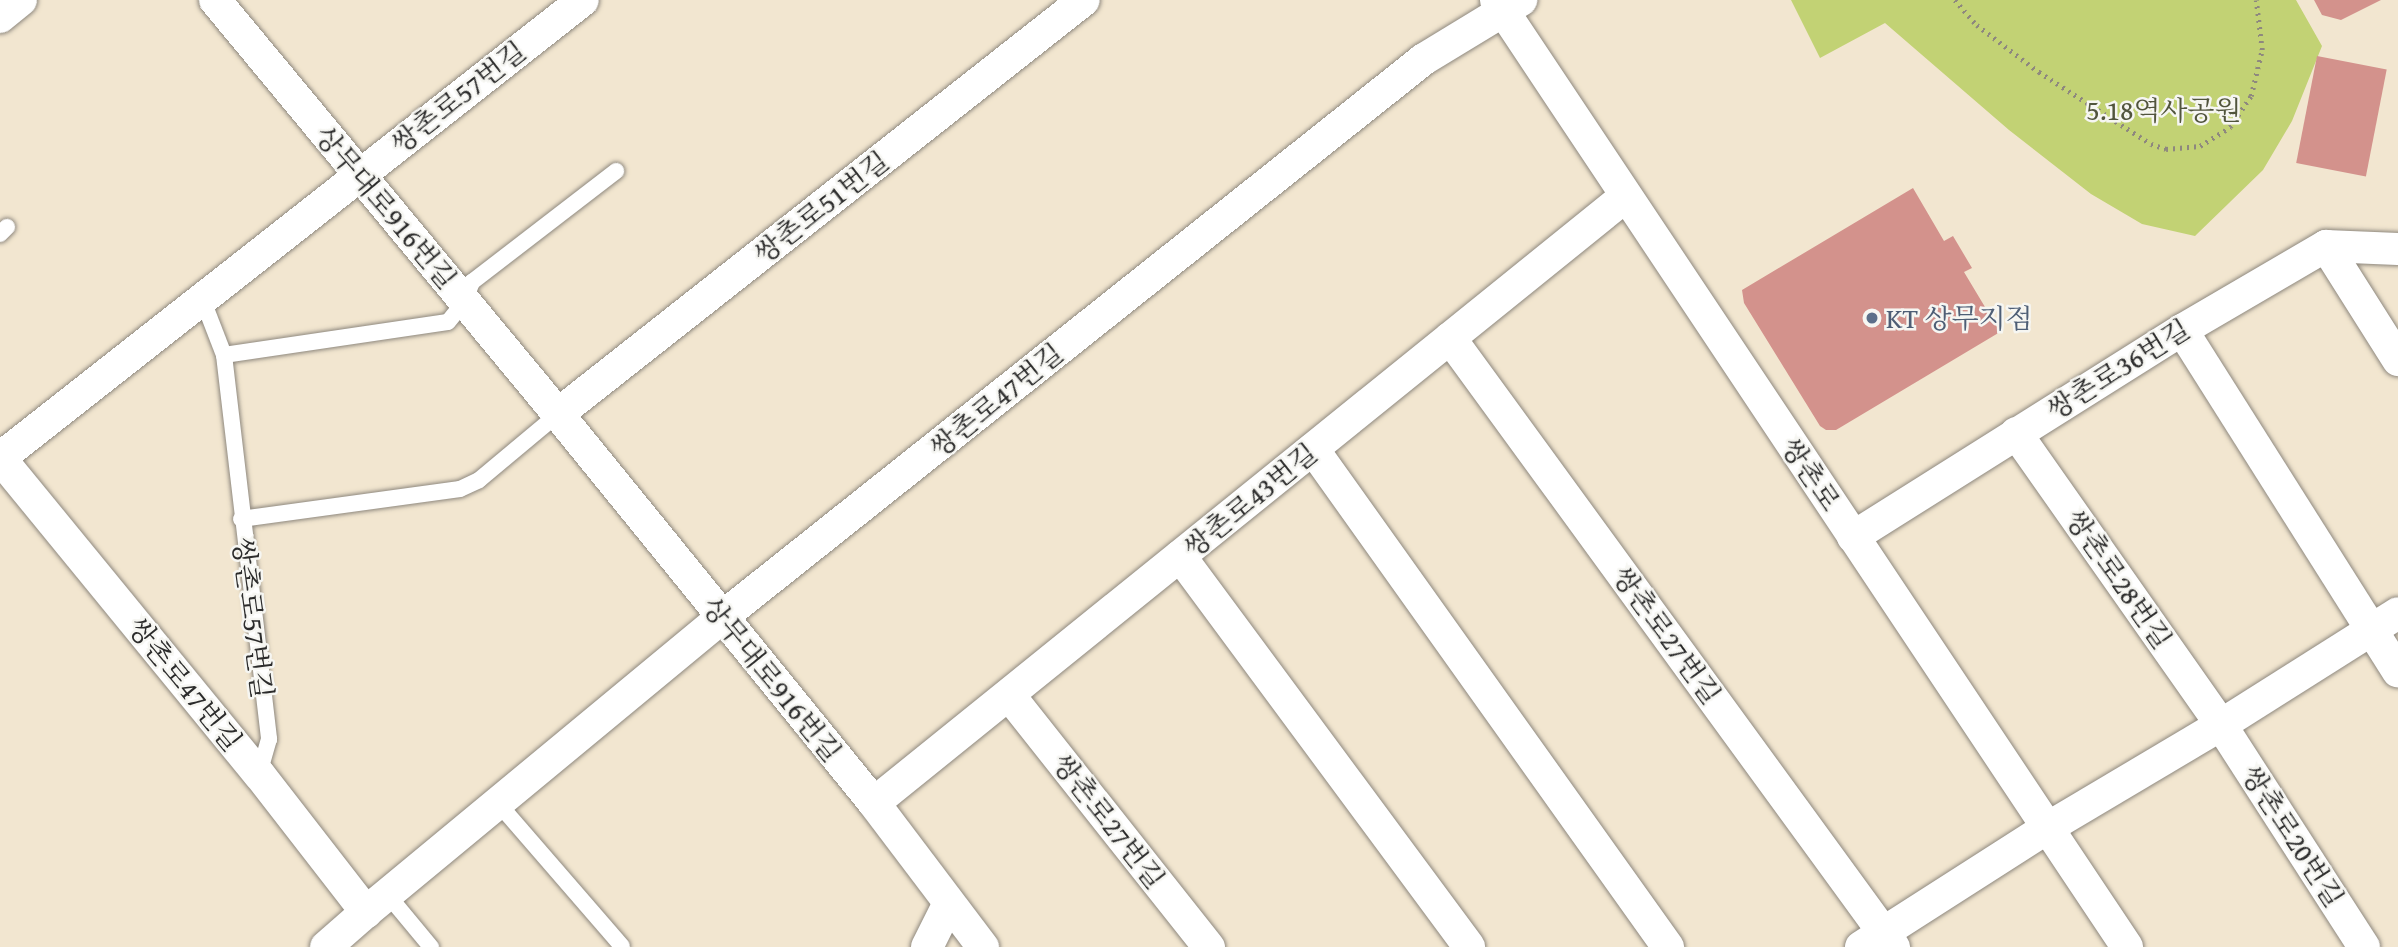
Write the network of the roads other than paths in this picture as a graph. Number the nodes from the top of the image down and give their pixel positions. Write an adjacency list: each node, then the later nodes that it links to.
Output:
1 (22, 0): 6 (street)
2 (215, 0): 8 (street, 상무대로916번길)
3 (583, 0): 8 (street, 쌍촌로57번길)
4 (1084, 0): 18 (street, 쌍촌로51번길)
5 (1507, 3): 9 (street, 쌍촌로); 26 (street, 쌍촌로47번길)
6 (0, 17)
7 (615, 171): 13 (lane)
8 (358, 175): 12 (street, 쌍촌로57번길); 13 (street, 상무대로916번길)
9 (1626, 196): 15 (street, 쌍촌로43번길); 23 (street, 쌍촌로)
10 (2326, 246): 11 (street); 14 (street, 쌍촌로36번길); 17 (street)
11 (2398, 250)
12 (202, 298): 16 (lane, 쌍촌로57번길); 21 (street, 쌍촌로57번길)
13 (464, 302): 16 (lane); 18 (street, 상무대로916번길)
14 (2182, 330): 19 (street, 쌍촌로36번길); 27 (street)
15 (1450, 338): 20 (street, 쌍촌로43번길); 37 (street, 쌍촌로27번길)
16 (223, 355): 22 (lane, 쌍촌로57번길)
17 (2398, 360)
18 (558, 414): 22 (lane); 26 (street, 상무대로916번길)
19 (2017, 433): 23 (street, 쌍촌로36번길); 30 (street, 쌍촌로28번길)
20 (1313, 449): 24 (street, 쌍촌로43번길); 45 (street)
21 (0, 458): 31 (street, 쌍촌로47번길)
22 (241, 519): 31 (lane, 쌍촌로57번길)
23 (1853, 537): 34 (street, 쌍촌로)
24 (1180, 556): 29 (street, 쌍촌로43번길); 44 (street)
25 (2398, 613): 27 (street)
26 (721, 618): 32 (street, 쌍촌로47번길); 33 (street, 상무대로916번길)
27 (2371, 630): 28 (street); 30 (street)
28 (2398, 672)
29 (1009, 695): 33 (street, 쌍촌로43번길); 43 (street, 쌍촌로27번길)
30 (2221, 725): 34 (street); 47 (street, 쌍촌로20번길)
31 (259, 774): 35 (street, 쌍촌로47번길)
32 (498, 803): 35 (street, 쌍촌로47번길); 38 (lane)
33 (874, 803): 36 (street, 상무대로916번길)
34 (2049, 827): 37 (street, 쌍촌로27번길); 46 (street, 쌍촌로)
35 (377, 903): 39 (street, 쌍촌로47번길); 40 (lane, 쌍촌로47번길)
36 (949, 903): 41 (street); 42 (street, 상무대로916번길)
37 (1880, 942)
38 (622, 946)
39 (326, 947)
40 (431, 947)
41 (927, 947)
42 (983, 947)
43 (1209, 947)
44 (1469, 947)
45 (1668, 947)
46 (2127, 947)
47 (2364, 947)

